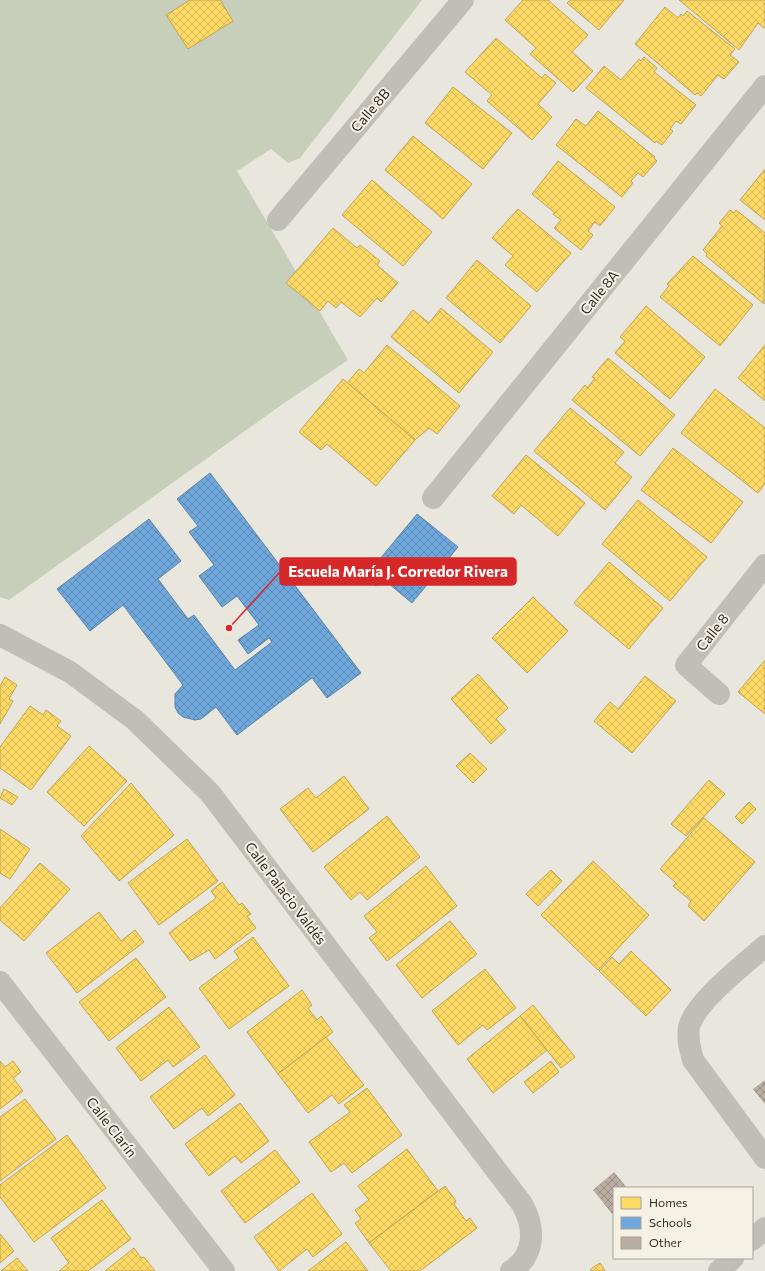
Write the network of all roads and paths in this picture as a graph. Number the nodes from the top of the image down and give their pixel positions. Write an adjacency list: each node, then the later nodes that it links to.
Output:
1 (463, 0): 3 (street, Calle 8B)
2 (765, 86): 4 (street, Calle 8A)
3 (278, 220)
4 (433, 498)
5 (765, 565): 7 (street, Calle 8)
6 (0, 635): 15 (street, Calle Palacio Valdés)
7 (719, 694)
8 (765, 946): 10 (street)
9 (0, 982): 14 (street, Calle Clarín)
10 (765, 1158)
11 (765, 1228): 12 (street)
12 (753, 1239)
13 (732, 1259): 16 (street)
14 (224, 1271)
15 (511, 1271)
16 (719, 1271)

